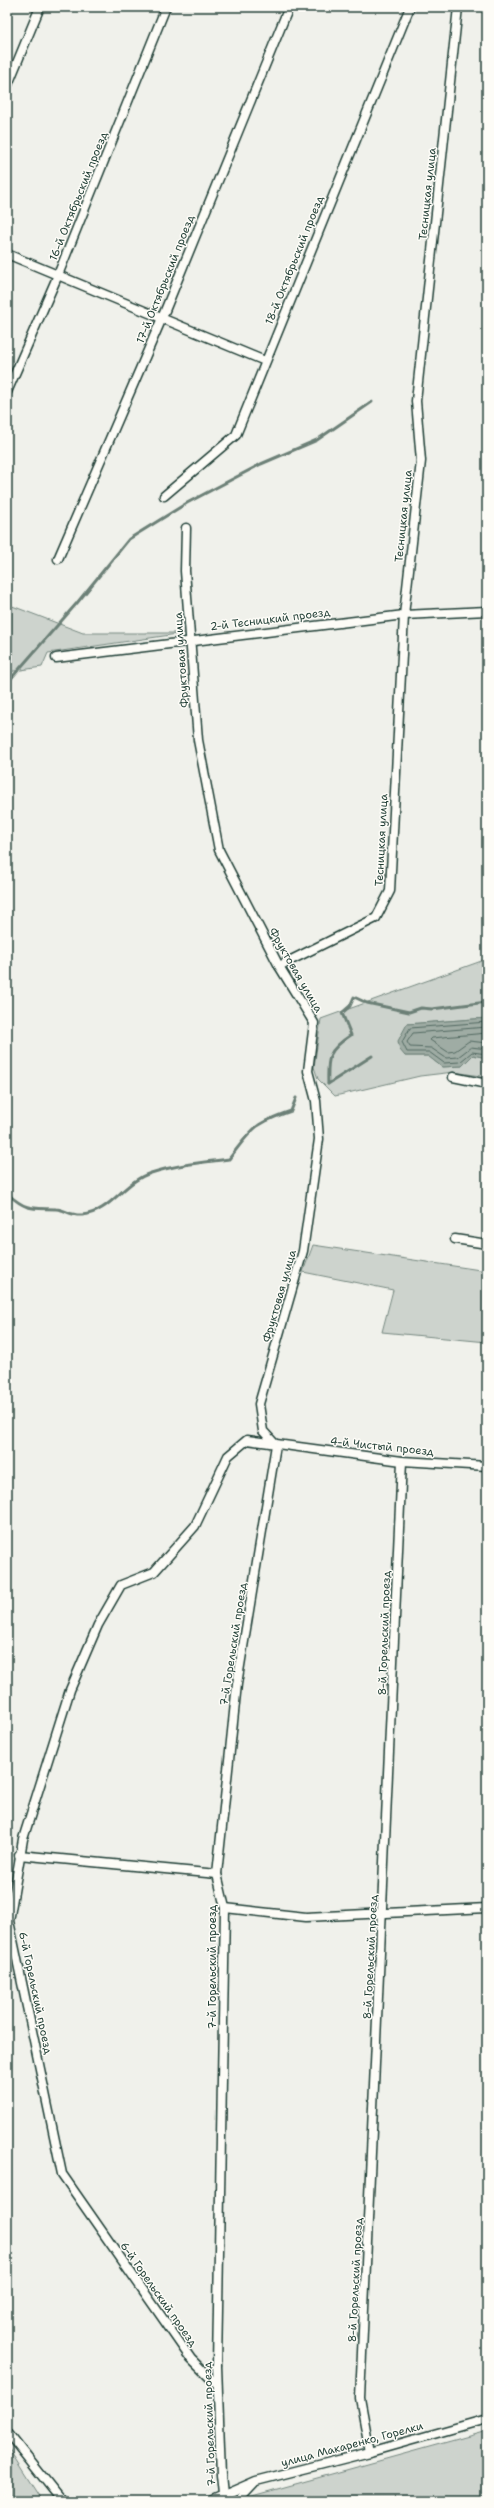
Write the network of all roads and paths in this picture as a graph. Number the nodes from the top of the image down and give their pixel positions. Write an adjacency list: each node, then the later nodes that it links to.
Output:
1 (40, 7): 6 (street)
2 (166, 7): 8 (street, 16-й Октябрьский проезд)
3 (289, 7): 9 (street, 17-й Октябрьский проезд)
4 (410, 7): 10 (street, 18-й Октябрьский проезд)
5 (458, 7): 16 (street, Тесницкая улица)
6 (7, 87)
7 (7, 254): 8 (street)
8 (58, 275): 9 (street); 11 (street, 16-й Октябрьский проезд)
9 (162, 318): 10 (street); 14 (street, 17-й Октябрьский проезд)
10 (265, 361): 12 (street, 18-й Октябрьский проезд)
11 (7, 392)
12 (164, 496)
13 (186, 528): 17 (street, Фруктовая улица)
14 (58, 559)
15 (487, 611): 16 (street, 2-й Тесницкий проезд)
16 (404, 615): 17 (street, 2-й Тесницкий проезд); 19 (street, Тесницкая улица)
17 (190, 640): 18 (street, 2-й Тесницкий проезд); 19 (street, Фруктовая улица)
18 (56, 658)
19 (279, 966): 24 (street, Фруктовая улица)
20 (453, 1077): 21 (street)
21 (487, 1084)
22 (454, 1239): 23 (street)
23 (487, 1244)
24 (276, 1445): 25 (street, 4-й Чистый проезд); 27 (street, 6-й Горельский проезд); 28 (street, 7-й Горельский проезд)
25 (402, 1461): 26 (street, 4-й Чистый проезд); 31 (street, 8-й Горельский проезд)
26 (487, 1466)
27 (19, 1855): 28 (street); 32 (street, 6-й Горельский проезд)
28 (217, 1874): 29 (street, 7-й Горельский проезд)
29 (225, 1908): 31 (street); 32 (street, 7-й Горельский проезд)
30 (487, 1908): 31 (street)
31 (383, 1913): 35 (street, 8-й Горельский проезд)
32 (218, 2385): 37 (street, 7-й Горельский проезд)
33 (487, 2418): 35 (street, улица Макаренко, Горелки)
34 (7, 2432): 38 (street)
35 (370, 2452): 36 (street, улица Макаренко, Горелки)
36 (256, 2481): 37 (street, улица Макаренко, Горелки); 40 (street)
37 (223, 2494): 39 (street, улица Макаренко, Горелки)
38 (62, 2501)
39 (210, 2501)
40 (237, 2501)

